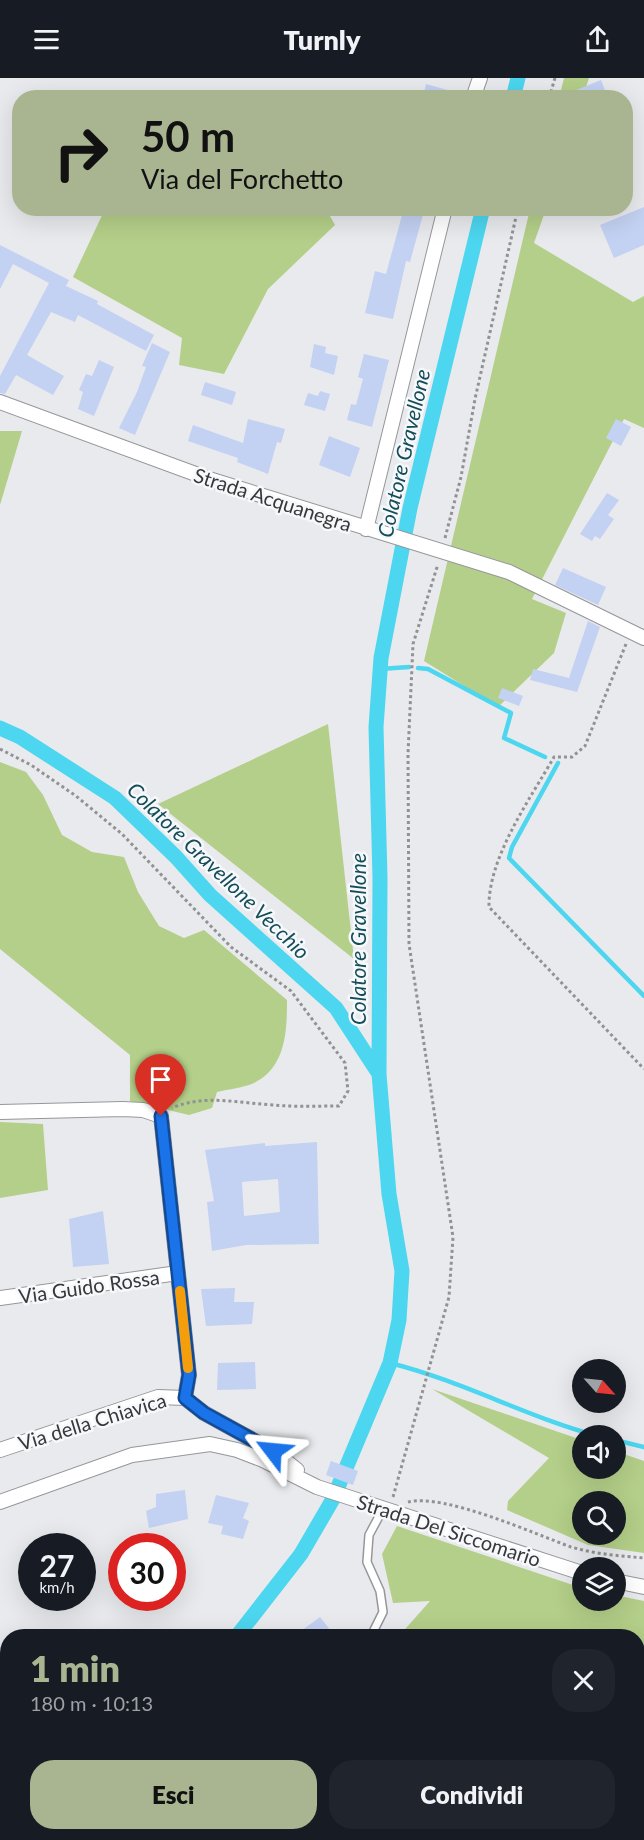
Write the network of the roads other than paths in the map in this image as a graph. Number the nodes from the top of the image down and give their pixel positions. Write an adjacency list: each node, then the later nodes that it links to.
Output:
1 (443, 216): 3 (street)
2 (0, 402): 3 (street, Strada Acquanegra)
3 (366, 530): 4 (street, Strada Acquanegra)
4 (644, 638)
5 (0, 1112): 6 (street)
6 (178, 1274): 7 (street, Via Guido Rossa); 8 (street)
7 (0, 1298)
8 (185, 1398): 9 (street, Via della Chiavica); 10 (street)
9 (0, 1450)
10 (317, 1487): 11 (street); 12 (street, Strada Del Siccomario)
11 (0, 1503)
12 (388, 1509): 13 (street, Strada Del Siccomario); 16 (lane)
13 (572, 1570)
14 (626, 1583): 15 (street)
15 (644, 1587)
16 (374, 1629)

